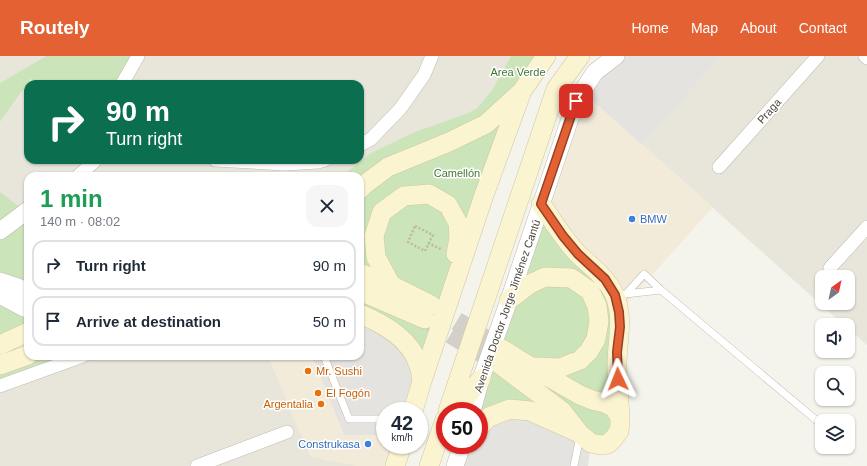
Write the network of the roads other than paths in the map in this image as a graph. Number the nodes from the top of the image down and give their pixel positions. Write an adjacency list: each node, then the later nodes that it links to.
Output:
1 (138, 56): 7 (street)
2 (432, 56): 9 (street)
3 (546, 56): 8 (main road)
4 (580, 56): 42 (main road, Avenida Doctor Jorge Jiménez Cantú)
5 (616, 56): 14 (street, Avenida Doctor Jorge Jiménez Cantú)
6 (818, 56): 11 (street, Praga)
7 (124, 80)
8 (522, 90): 13 (main road); 27 (main road)
9 (364, 143)
10 (92, 164): 12 (street)
11 (719, 167)
12 (82, 172)
13 (364, 185)
14 (541, 204): 25 (main road); 28 (street, Avenida Doctor Jorge Jiménez Cantú)
15 (24, 213): 17 (street)
16 (867, 226): 18 (street)
17 (0, 231)
18 (830, 268)
19 (364, 275): 21 (main road)
20 (0, 281): 22 (street)
21 (391, 285): 24 (main road); 27 (main road)
22 (24, 290)
23 (661, 290): 25 (lane); 25 (lane); 48 (lane)
24 (364, 292)
25 (620, 294): 45 (main road)
26 (0, 295): 29 (street)
27 (451, 296): 39 (main road)
28 (508, 300): 37 (main road); 38 (street, Avenida Doctor Jorge Jiménez Cantú)
29 (24, 308)
30 (364, 316): 39 (main road)
31 (24, 334): 32 (main road)
32 (0, 345)
33 (24, 356): 36 (main road)
34 (72, 360): 40 (street)
35 (326, 360): 46 (lane)
36 (0, 365)
37 (531, 367): 45 (main road); 50 (main road)
38 (481, 379): 43 (main road); 44 (street, Avenida Doctor Jorge Jiménez Cantú)
39 (422, 381): 41 (main road)
40 (0, 386)
41 (416, 402)
42 (451, 402)
43 (462, 402)
44 (475, 402)
45 (620, 417): 50 (main road)
46 (376, 418)
47 (488, 418): 50 (main road)
48 (815, 419)
49 (287, 432): 54 (street)
50 (580, 434): 58 (lane)
51 (436, 446): 56 (main road, Avenida Doctor Jorge Jiménez Cantú)
52 (399, 454): 55 (main road)
53 (459, 454): 57 (street)
54 (197, 466)
55 (395, 466)
56 (429, 466)
57 (455, 466)
58 (574, 466)

